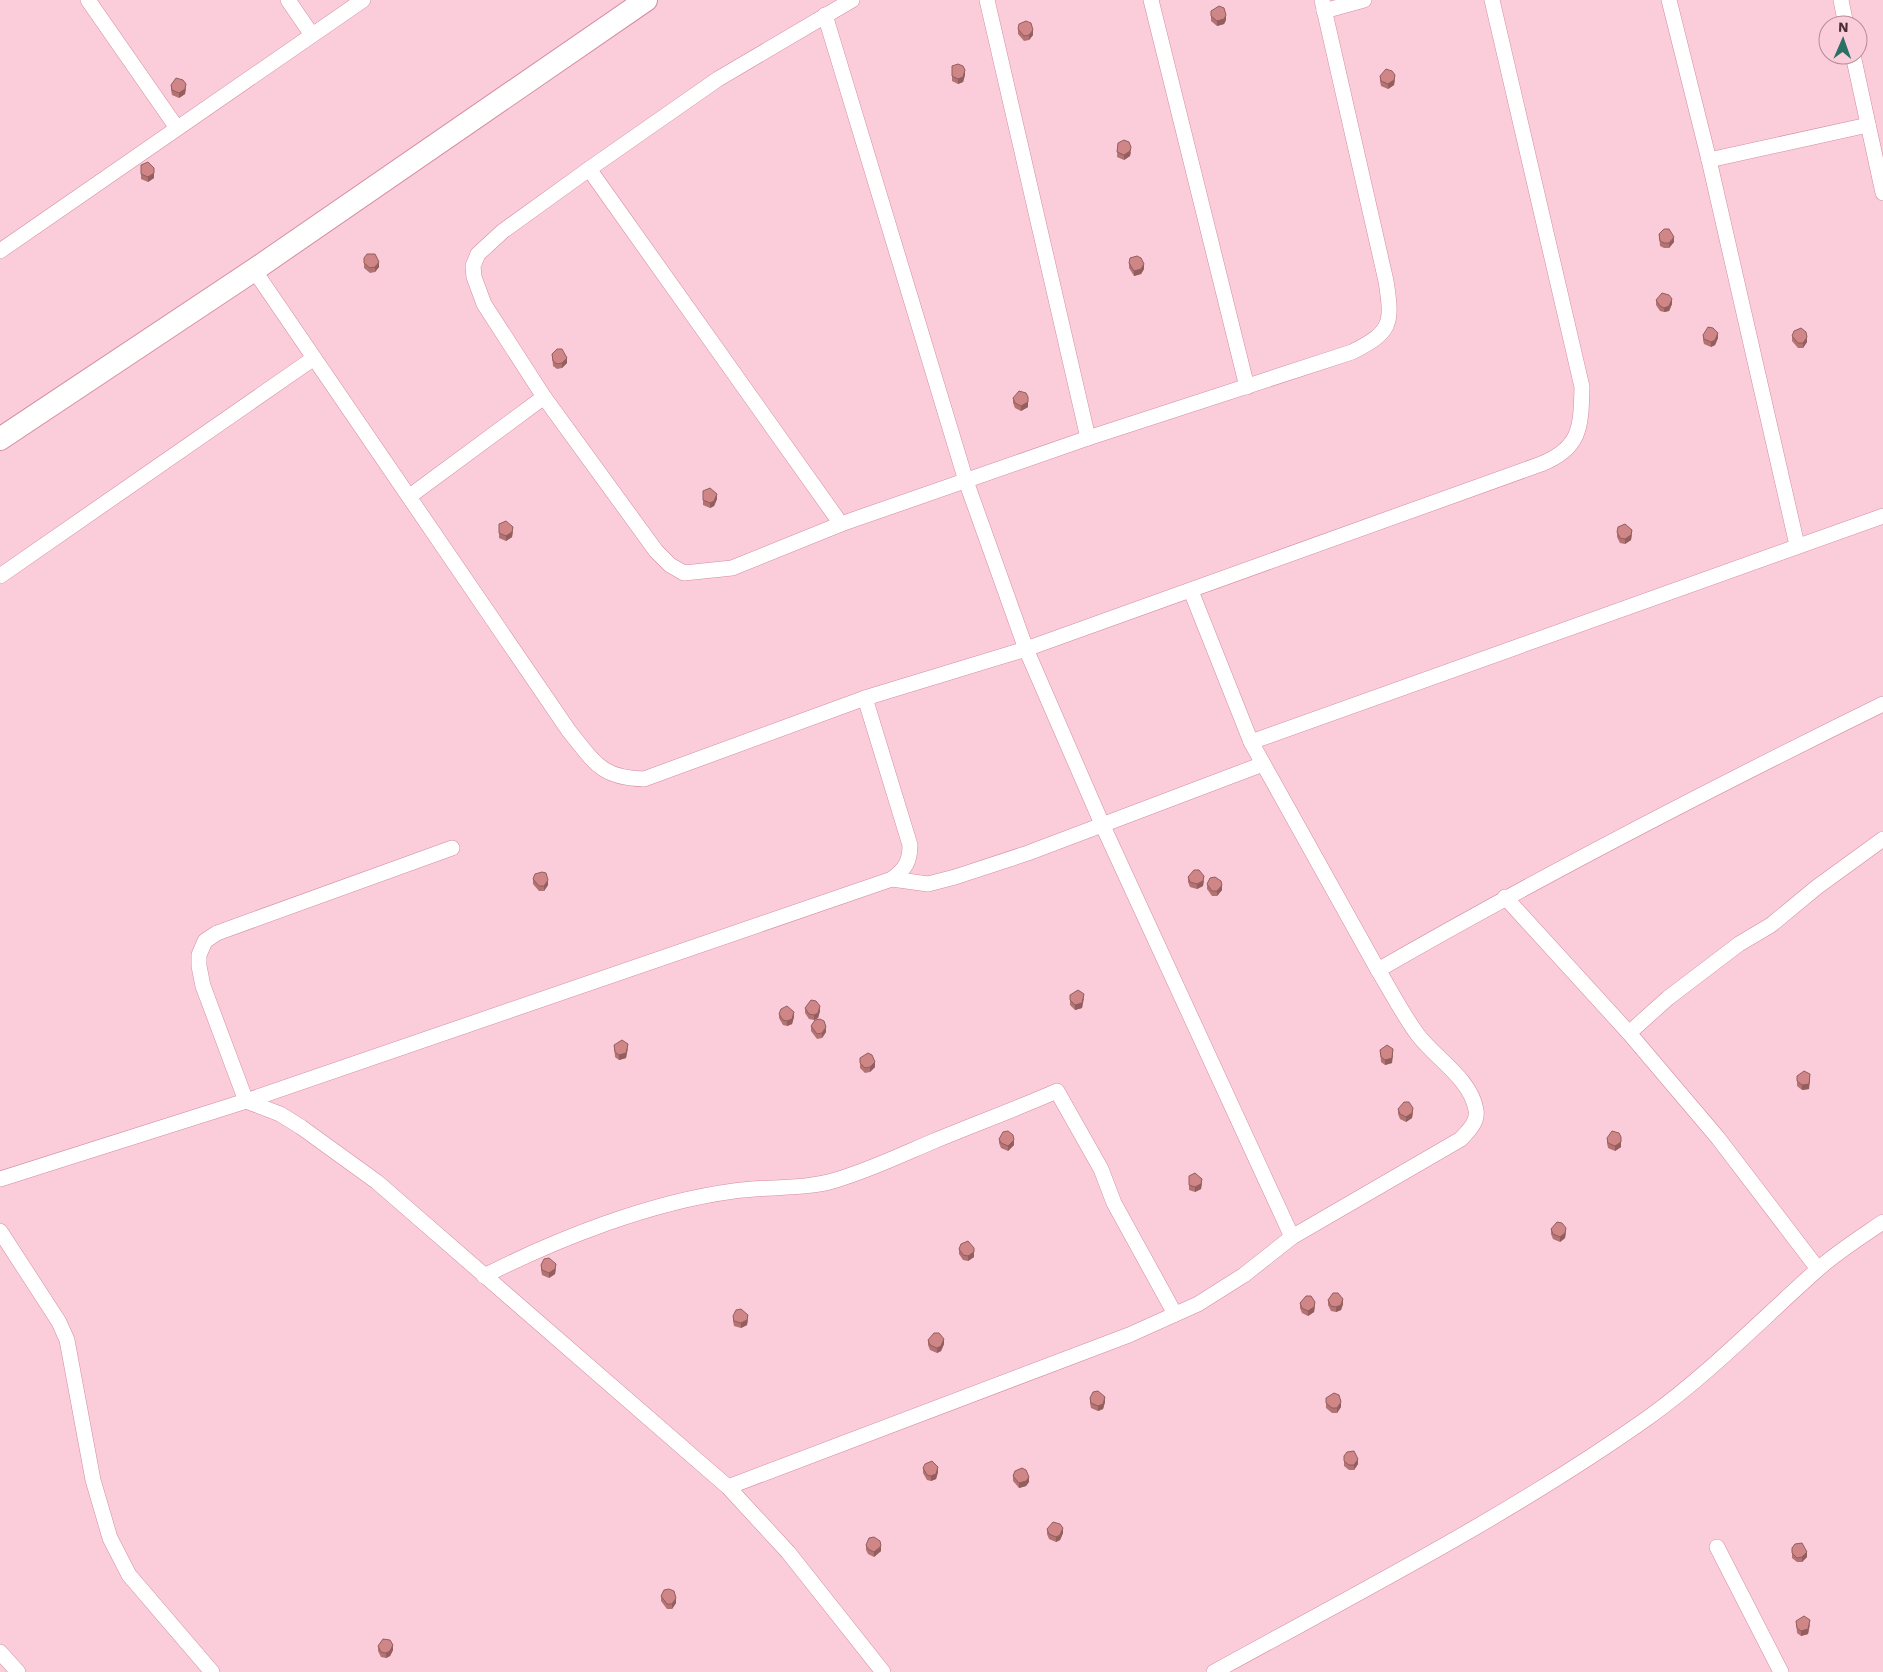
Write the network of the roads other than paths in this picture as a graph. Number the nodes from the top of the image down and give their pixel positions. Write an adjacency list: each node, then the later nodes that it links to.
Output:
1 (88, 0): 18 (street)
2 (288, 0): 15 (street)
3 (363, 0): 15 (street)
4 (646, 0): 23 (street)
5 (852, 0): 13 (street)
6 (986, 0): 27 (street)
7 (1151, 0): 25 (street)
8 (1364, 0): 12 (street)
9 (1492, 0): 35 (street)
10 (1669, 0): 19 (street)
11 (1841, 0): 14 (street)
12 (1323, 6): 25 (street)
13 (825, 15): 20 (street); 29 (street)
14 (1844, 15)
15 (312, 35): 18 (street)
16 (1855, 65): 17 (street)
17 (1868, 125): 19 (street); 21 (street)
18 (177, 128): 22 (street)
19 (1708, 160): 33 (street)
20 (588, 169): 26 (street); 32 (street)
21 (1882, 183)
22 (0, 252)
23 (254, 270): 24 (street); 28 (street)
24 (314, 358): 30 (street); 34 (street)
25 (1246, 387): 27 (street)
26 (544, 397): 30 (street); 32 (street)
27 (1088, 438): 29 (street)
28 (0, 439)
29 (966, 481): 32 (street); 36 (street)
30 (410, 496): 37 (street)
31 (1883, 516): 33 (street)
32 (841, 524)
33 (1797, 545): 39 (street)
34 (0, 576)
35 (1191, 591): 36 (street); 39 (street)
36 (1026, 649): 37 (street); 41 (street)
37 (865, 698): 44 (street)
38 (1883, 704): 45 (street)
39 (1251, 742): 40 (street)
40 (1263, 764): 41 (street); 46 (street)
41 (1102, 824): 44 (street); 52 (street)
42 (1883, 839): 47 (street)
43 (452, 848): 48 (street)
44 (892, 879): 48 (street)
45 (1505, 897): 46 (street); 47 (street)
46 (1378, 970): 52 (street)
47 (1629, 1033): 53 (street)
48 (246, 1101): 49 (street); 54 (street)
49 (0, 1179)
50 (1883, 1222): 53 (street)
51 (0, 1231): 60 (street)
52 (1292, 1237): 55 (street)
53 (1818, 1269): 62 (street)
54 (484, 1276): 55 (street); 56 (street)
55 (1175, 1314): 56 (street)
56 (728, 1487): 61 (street)
57 (1717, 1546): 63 (street)
58 (0, 1652): 59 (street)
59 (18, 1672)
60 (212, 1672)
61 (884, 1672)
62 (1214, 1672)
63 (1781, 1672)

